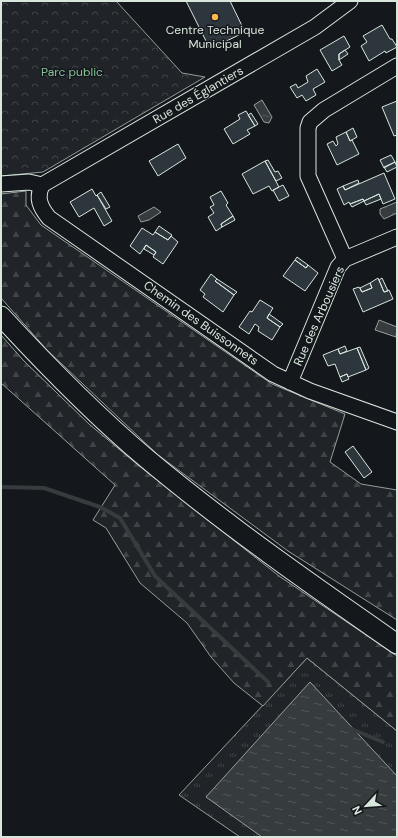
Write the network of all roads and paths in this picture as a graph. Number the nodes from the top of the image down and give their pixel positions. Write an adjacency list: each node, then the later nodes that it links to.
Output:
1 (350, 1): 4 (street, Rue des Églantiers)
2 (397, 66): 6 (street)
3 (1, 184): 4 (street)
4 (42, 185): 8 (street, Chemin des Buissonnets)
5 (397, 237): 6 (street, Rue des Arbousiers)
6 (345, 259): 8 (street, Rue des Arbousiers)
7 (1, 316): 10 (main road)
8 (290, 382): 9 (street, Chemin des Buissonnets)
9 (397, 422)
10 (397, 644)

